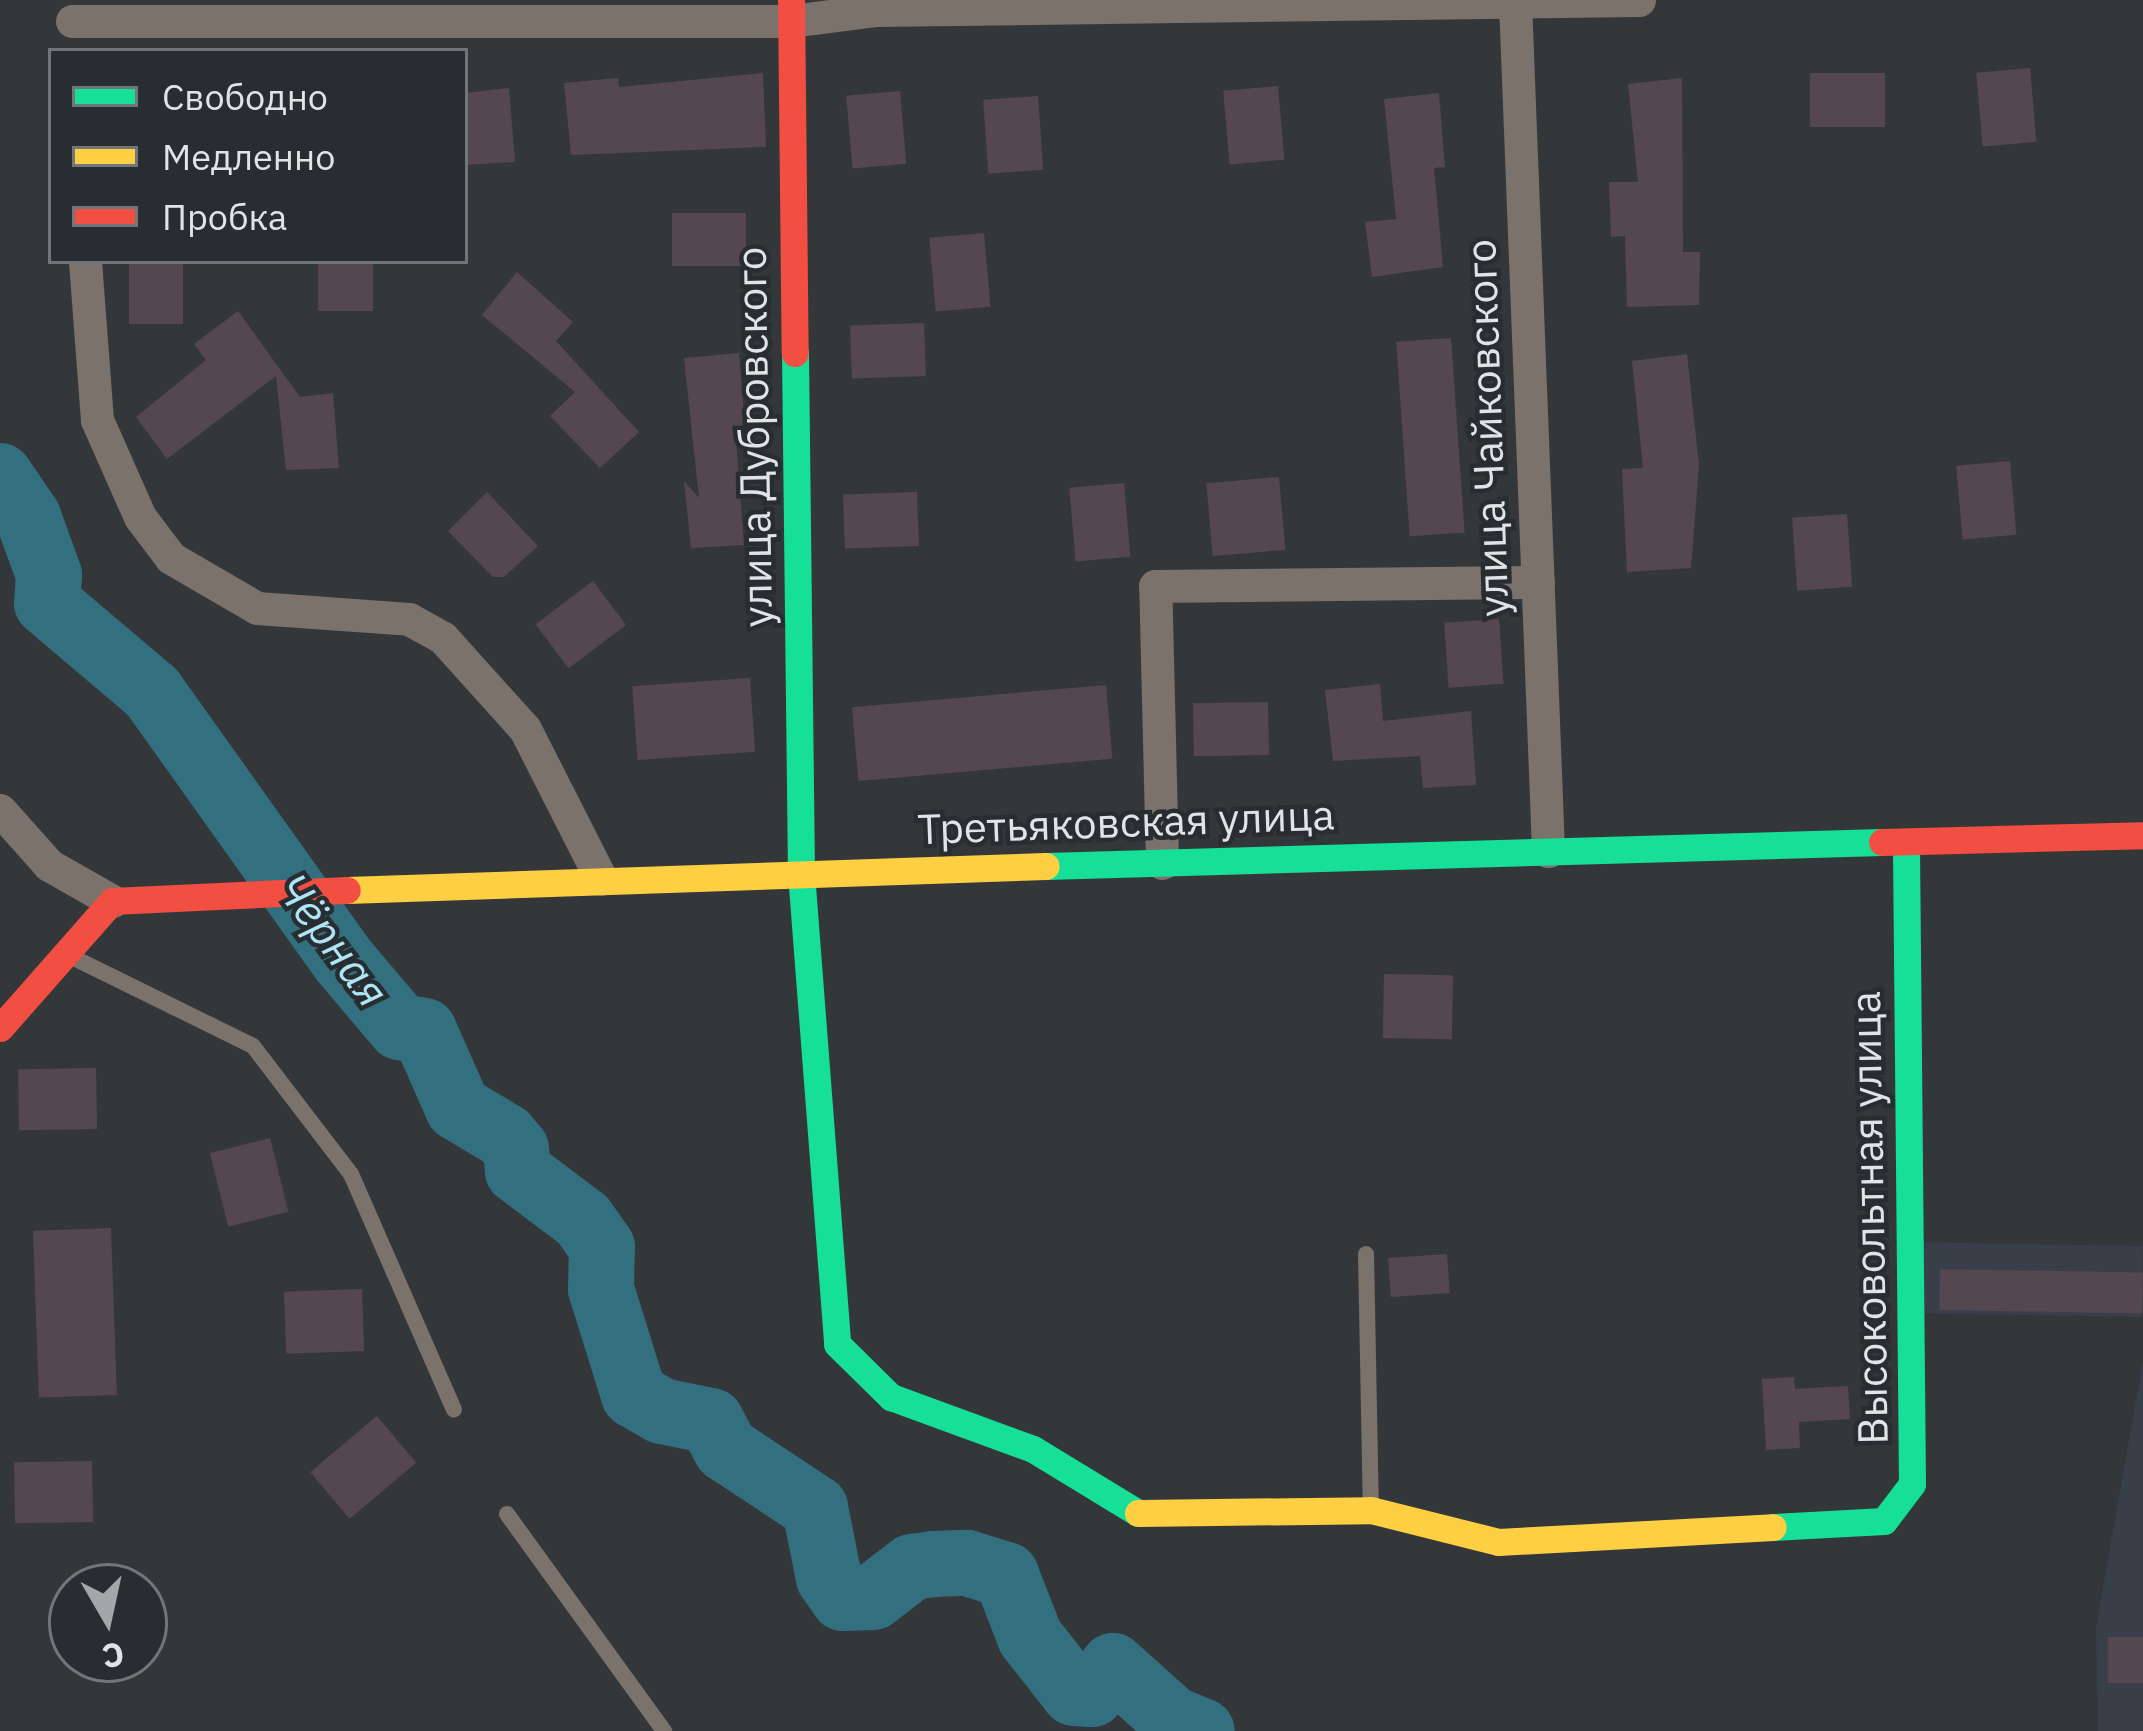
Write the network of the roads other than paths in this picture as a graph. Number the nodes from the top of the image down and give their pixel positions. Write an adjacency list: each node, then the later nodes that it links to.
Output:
1 (1639, 0): 2 (street)
2 (1563, 1): 4 (street)
3 (1431, 2): 4 (street); 5 (street)
4 (1516, 2): 8 (street, улица Чайковского)
5 (791, 10): 6 (street); 14 (street, улица Дубровского)
6 (70, 24)
7 (85, 264): 15 (street)
8 (1538, 582): 12 (street, улица Чайковского); 13 (street)
9 (0, 810): 16 (street)
10 (2143, 835): 11 (street, Третьяковская улица)
11 (1906, 842): 12 (street, Третьяковская улица); 21 (street, Высоковольтная улица)
12 (1548, 851): 13 (street, Третьяковская улица)
13 (1162, 863): 14 (street, Третьяковская улица)
14 (800, 873): 15 (street, Третьяковская улица); 21 (street, Высоковольтная улица)
15 (601, 879): 16 (street, Третьяковская улица)
16 (112, 901): 17 (street)
17 (65, 953): 18 (street); 20 (lane)
18 (0, 1028)
19 (1366, 1254): 21 (lane)
20 (454, 1410)
21 (1371, 1510)
22 (507, 1514): 23 (lane)
23 (664, 1731)

